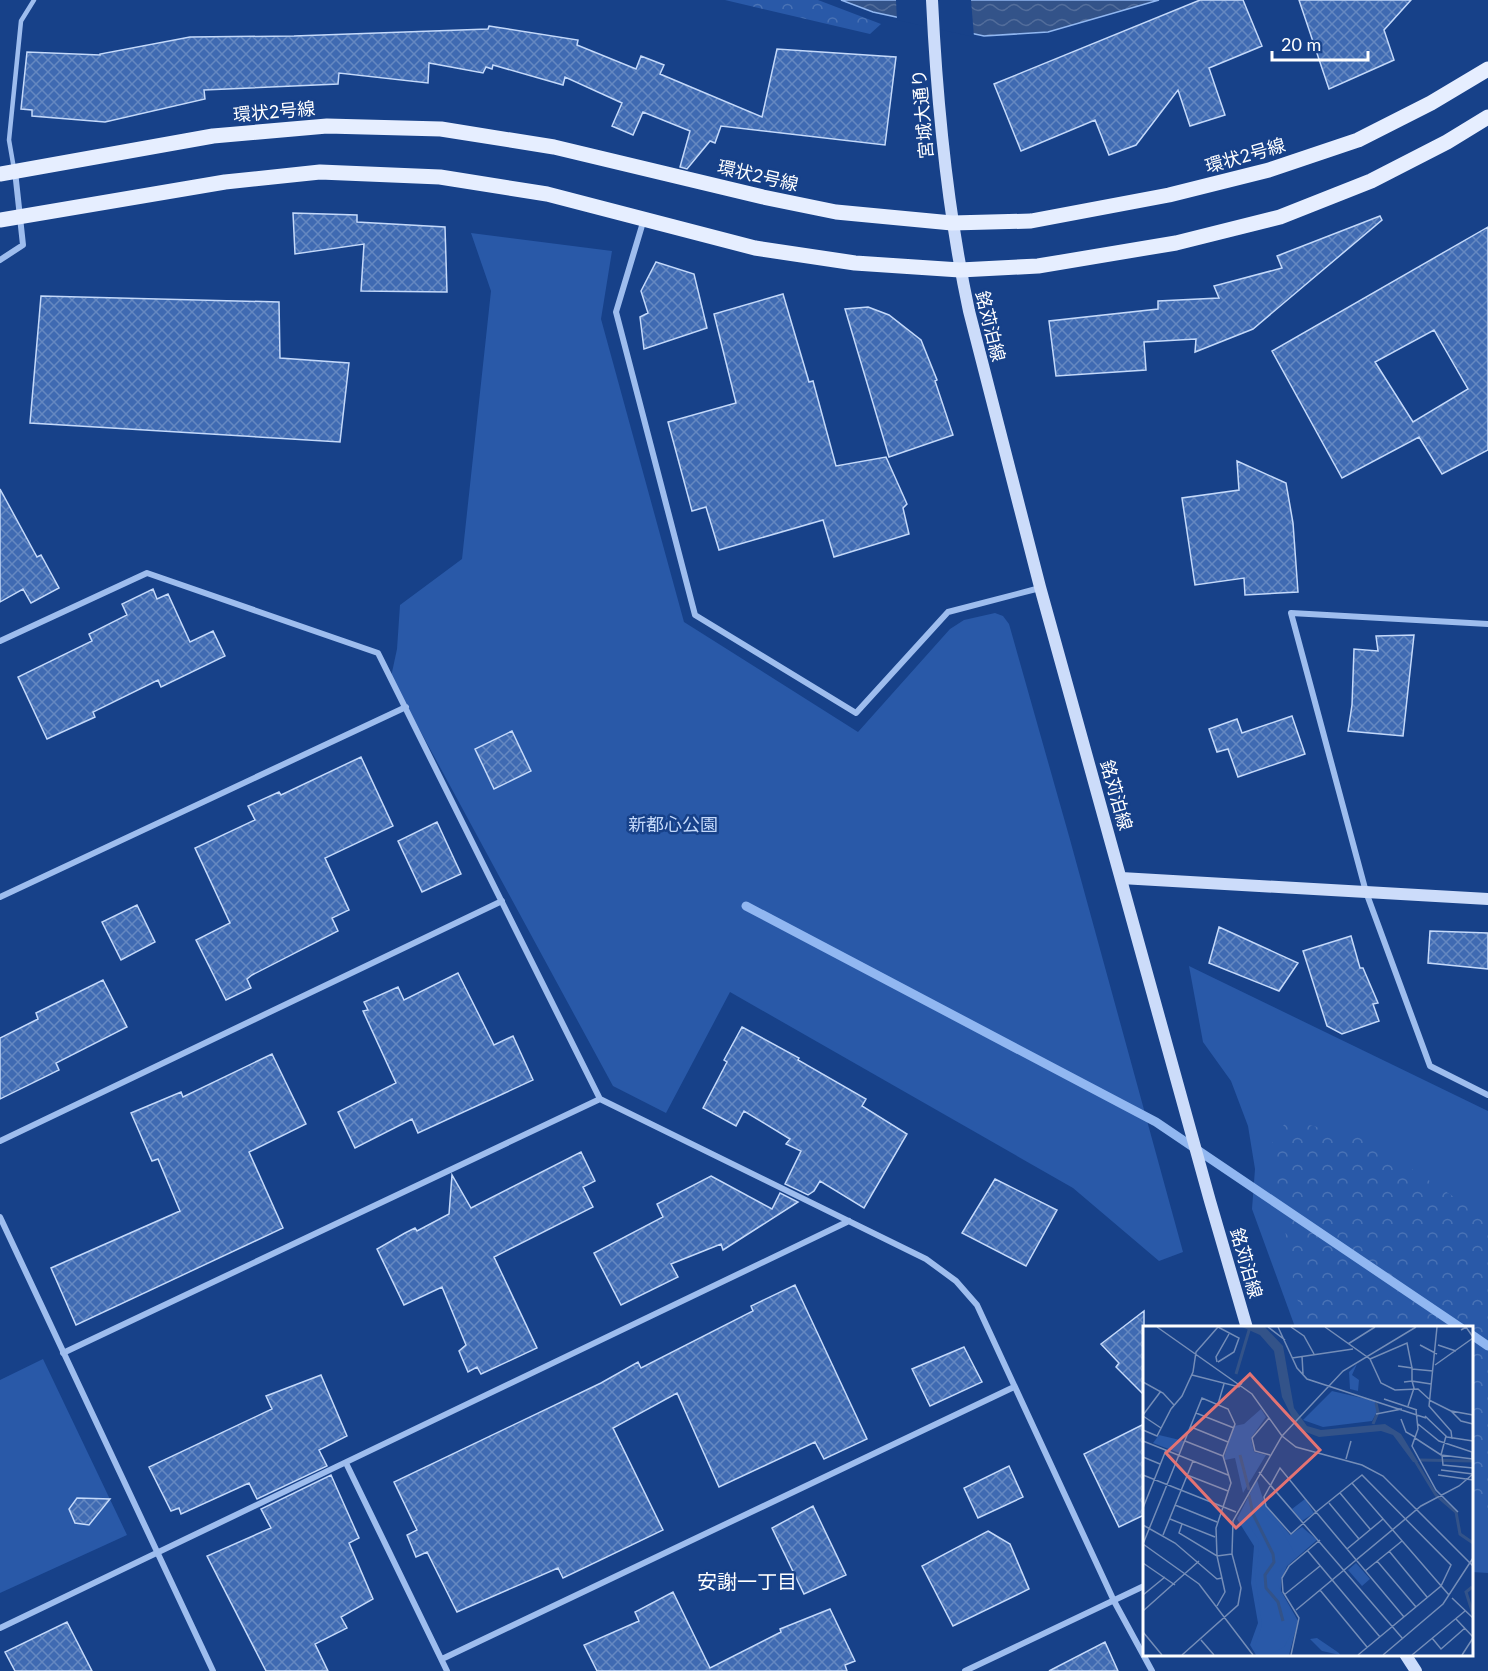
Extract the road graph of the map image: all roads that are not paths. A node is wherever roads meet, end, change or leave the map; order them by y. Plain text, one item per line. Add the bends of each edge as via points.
1 (34, 0) edge
2 (932, 0) edge
3 (1488, 69) edge
4 (1488, 117) edge
5 (7, 172) edge
6 (20, 216) junction
7 (644, 219) junction
8 (0, 220) edge
9 (952, 223) junction
10 (0, 260) edge
11 (960, 270) junction
12 (1040, 587) junction
13 (1488, 624) edge
14 (0, 641) edge
15 (406, 706) junction
16 (1121, 878) junction
17 (1366, 892) junction
18 (0, 897) edge
19 (1488, 899) edge
20 (502, 901) junction
21 (1488, 1095) edge
22 (600, 1099) junction
23 (0, 1140) edge
24 (0, 1217) edge
25 (849, 1221) junction
26 (1246, 1326) edge
27 (63, 1353) junction
28 (1014, 1387) junction
29 (346, 1463) junction
30 (158, 1554) junction
31 (1143, 1586) edge
32 (1114, 1601) junction
33 (0, 1628) edge
34 (1143, 1654) edge
35 (1144, 1656) edge
36 (1406, 1656) edge
37 (442, 1659) junction
38 (213, 1671) edge
39 (447, 1671) edge
40 (965, 1671) edge
41 (1152, 1671) edge
42 (1416, 1671) edge

1 - 5 lane via 21,21
2 - 9 street, 宮城大通り
3 - 9 main road, 環状2号線 via 1358,140 1269,170 1169,195 1031,221
4 - 11 main road via 1371,181 1280,217 1186,241 1046,264
5 - 6 street
5 - 9 main road, 環状2号線 via 213,136 327,126 441,129 554,147 836,213
6 - 7 main road via 225,182 320,172 440,177 547,194
6 - 8 main road
6 - 10 street via 22,245
7 - 11 main road via 755,248 855,263
7 - 12 street via 616,312 695,615 855,713 948,612
9 - 11 street, 宮城大通り
11 - 12 street, 銘苅泊線
12 - 16 street, 銘苅泊線
13 - 17 street via 1291,613
14 - 15 street via 147,573 378,653
15 - 18 street
15 - 20 street
16 - 17 street
16 - 26 street, 銘苅泊線
17 - 19 street
17 - 21 street via 1430,1066
20 - 22 street
20 - 23 street
22 - 25 street
22 - 27 street
24 - 27 street
25 - 28 street via 926,1258 956,1281 977,1305
25 - 29 street
27 - 30 street
28 - 32 street
28 - 37 street
29 - 30 street
29 - 37 street
30 - 33 street
30 - 38 street
31 - 32 street
32 - 34 street
32 - 40 street
35 - 41 street
36 - 42 street
37 - 39 street

